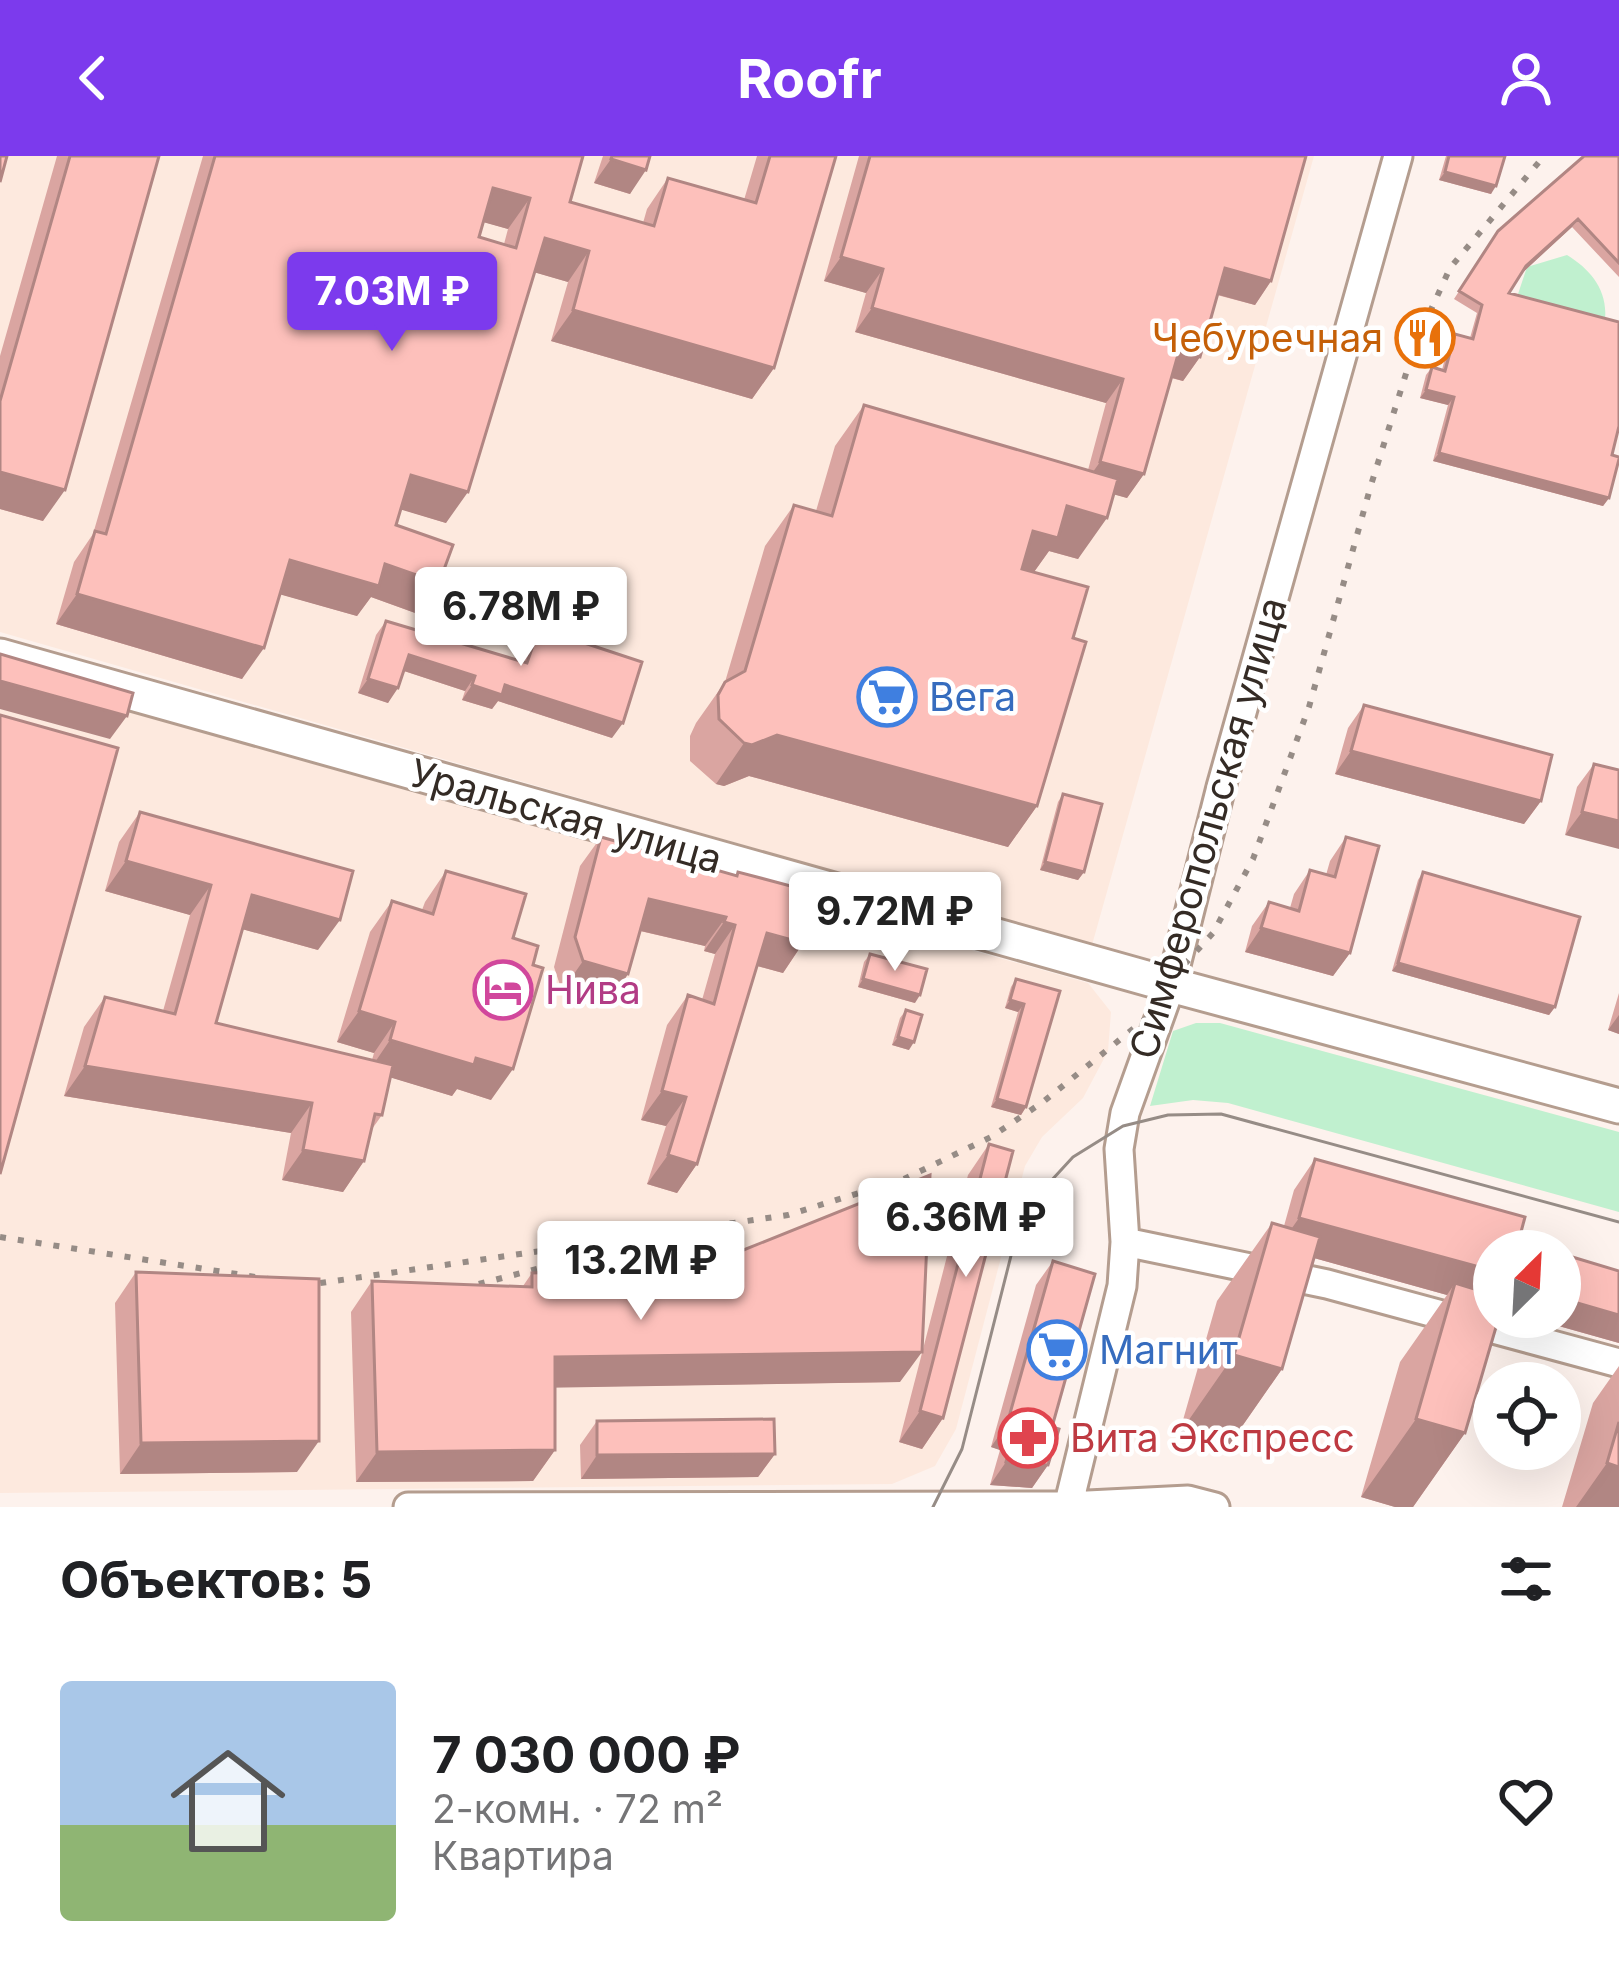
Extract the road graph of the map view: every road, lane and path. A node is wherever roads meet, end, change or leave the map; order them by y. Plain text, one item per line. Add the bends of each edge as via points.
1 (1398, 156) edge
2 (0, 652) edge
3 (1172, 981) junction
4 (1619, 1095) edge
5 (1619, 1106) edge
6 (1125, 1242) junction
7 (1619, 1363) edge
8 (1068, 1506) edge
9 (408, 1507) edge
10 (1215, 1507) edge

1 - 3 street, Симферопольская улица
2 - 3 main road, Уральская улица
3 - 4 main road, Уральская улица
3 - 5 main road, Уральская улица
3 - 6 street, Симферопольская улица via 1125,1113
6 - 7 street via 1328,1284
6 - 8 street, Симферопольская улица via 1122,1286
8 - 9 street
8 - 10 street via 1188,1500

